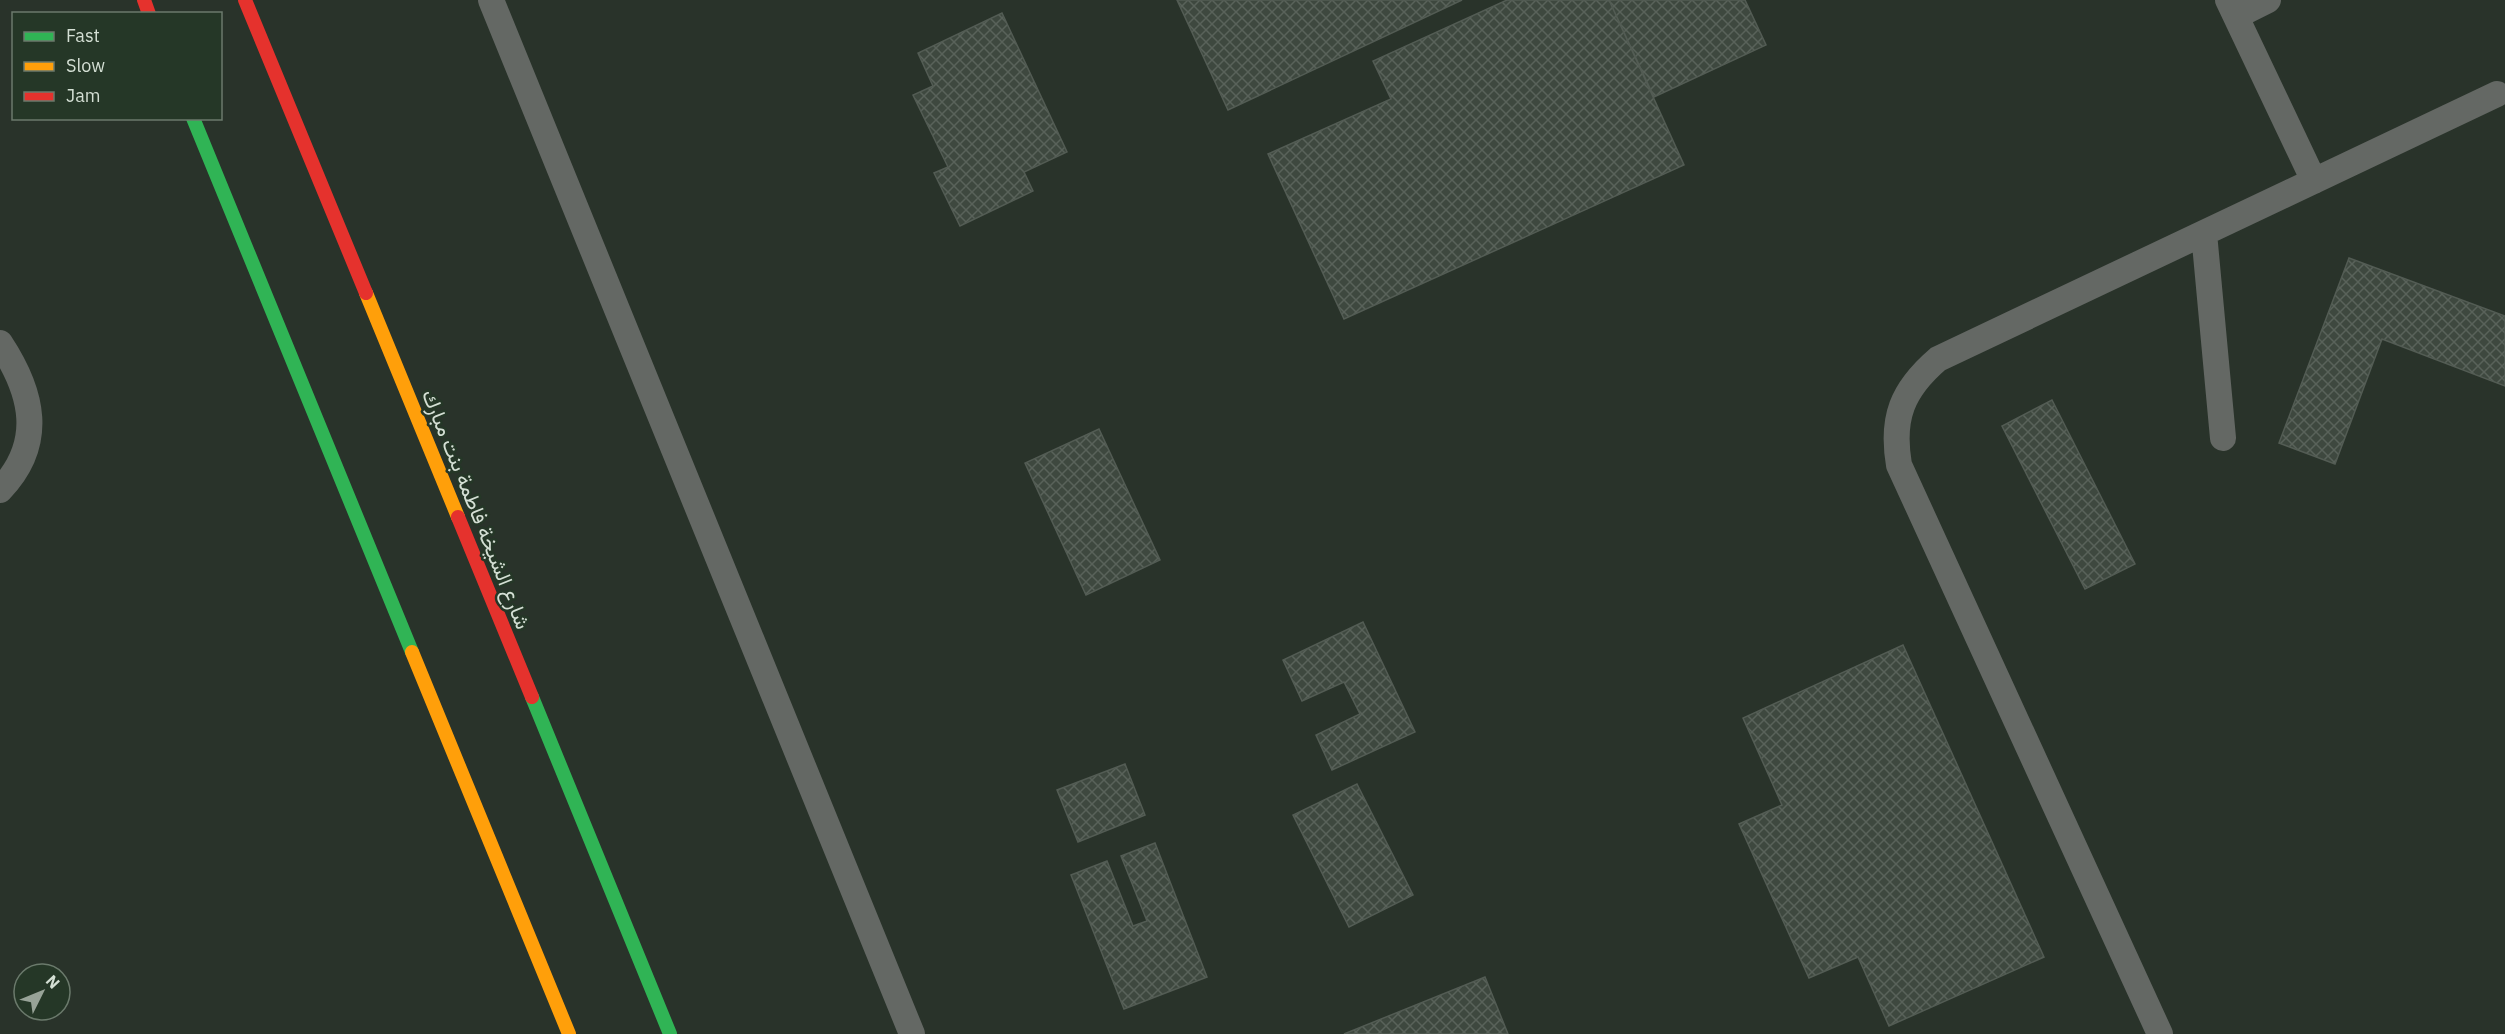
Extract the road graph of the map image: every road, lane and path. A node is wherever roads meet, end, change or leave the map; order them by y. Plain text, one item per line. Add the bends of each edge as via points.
1 (244, 0) edge
2 (491, 0) edge
3 (2268, 0) edge
4 (2232, 8) edge
5 (2497, 94) dead end
6 (194, 120) edge
7 (2314, 181) junction
8 (2204, 233) junction
9 (0, 343) edge
10 (2223, 438) dead end
11 (0, 490) edge
12 (569, 1034) edge
13 (670, 1034) edge
14 (912, 1034) edge
15 (2160, 1034) edge

1 - 13 street, شارع الشيخة فاطمة بنت مبارك
2 - 14 lane
3 - 4 lane
4 - 7 lane
5 - 7 lane
6 - 12 street
7 - 8 lane
8 - 10 lane
8 - 15 lane via 1938,359 1918,376 1904,398 1895,442 1899,465
9 - 11 lane via 26,390 30,413 29,436 21,459

